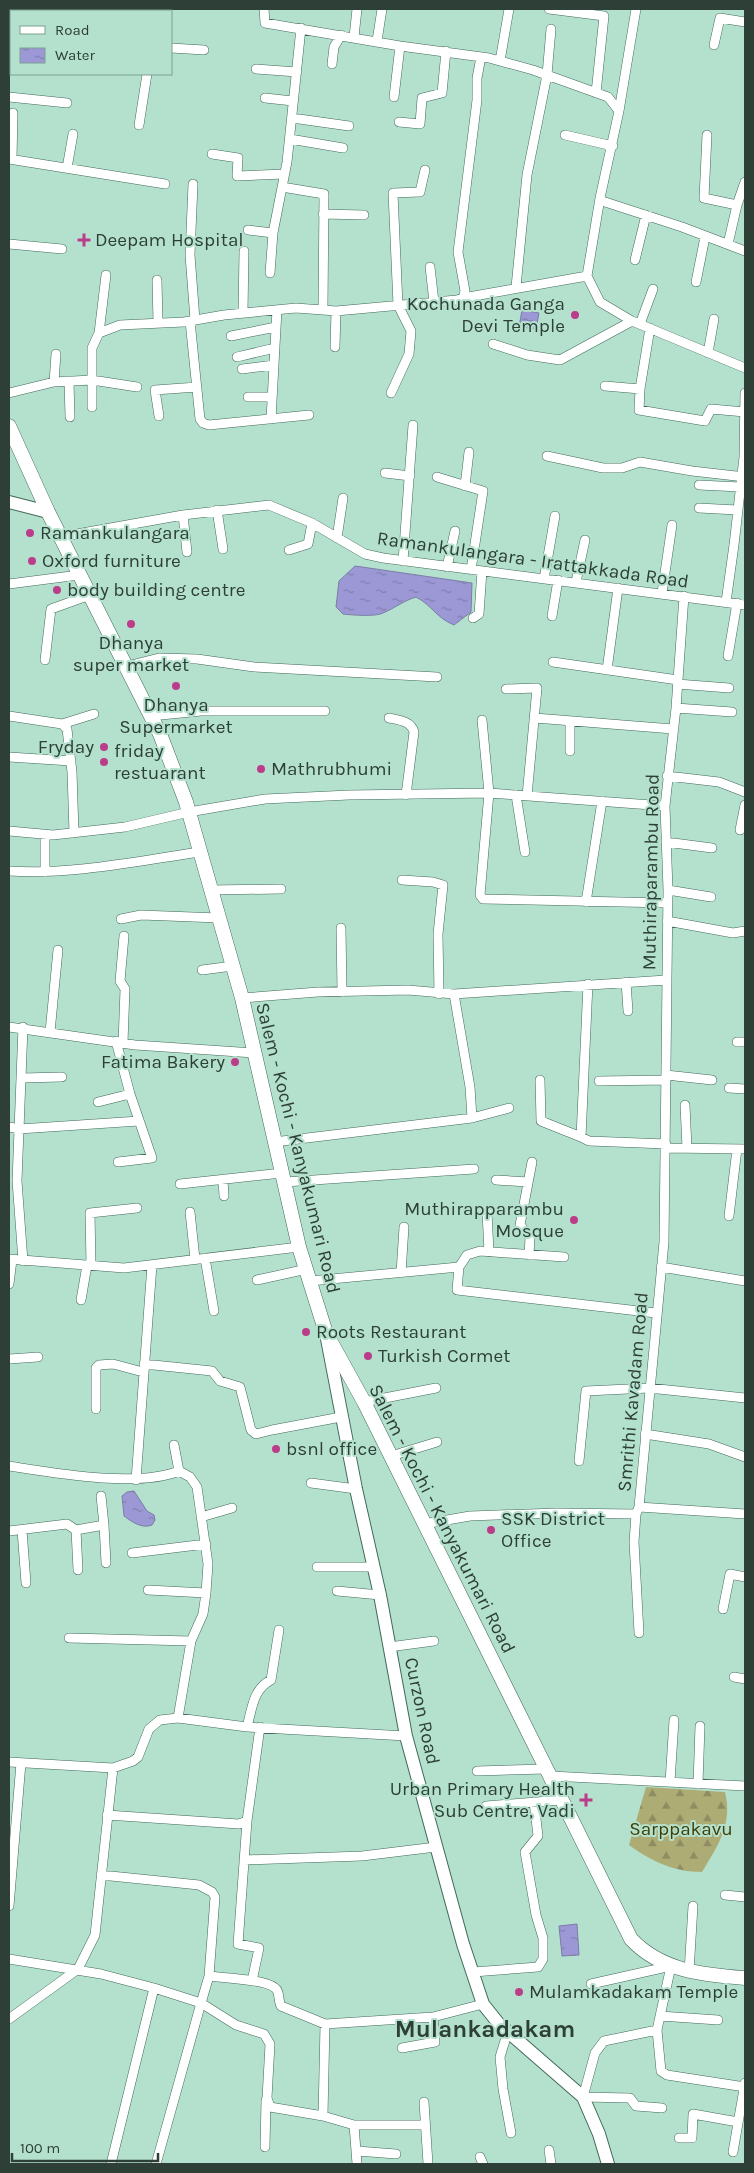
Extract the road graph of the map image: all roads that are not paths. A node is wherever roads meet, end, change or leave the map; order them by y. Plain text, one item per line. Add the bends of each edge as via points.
1 (264, 9) edge
2 (357, 9) edge
3 (382, 9) edge
4 (508, 9) edge
5 (549, 9) edge
6 (636, 9) edge
7 (745, 22) edge
8 (301, 28) junction
9 (551, 29) dead end
10 (340, 34) junction
11 (354, 37) junction
12 (377, 41) junction
13 (714, 45) dead end
14 (400, 46) junction
15 (172, 48) edge
16 (204, 50) dead end
17 (446, 51) junction
18 (481, 57) junction
19 (500, 61) junction
20 (332, 64) dead end
21 (256, 69) dead end
22 (297, 72) junction
23 (147, 75) edge
24 (546, 75) junction
25 (596, 93) junction
26 (9, 97) edge
27 (394, 97) dead end
28 (264, 98) dead end
29 (293, 101) junction
30 (67, 103) dead end
31 (619, 112) junction
32 (13, 113) dead end
33 (292, 118) junction
34 (399, 122) dead end
35 (139, 125) dead end
36 (349, 126) dead end
37 (72, 134) dead end
38 (565, 135) dead end
39 (707, 135) dead end
40 (290, 139) junction
41 (612, 146) junction
42 (344, 148) dead end
43 (212, 154) dead end
44 (10, 159) edge
45 (67, 168) junction
46 (425, 170) dead end
47 (284, 174) junction
48 (745, 182) edge
49 (165, 184) dead end
50 (192, 184) dead end
51 (282, 187) junction
52 (600, 198) junction
53 (737, 204) junction
54 (323, 214) junction
55 (364, 215) dead end
56 (646, 215) junction
57 (248, 230) dead end
58 (273, 233) junction
59 (705, 237) junction
60 (9, 244) edge
61 (728, 244) junction
62 (62, 249) dead end
63 (244, 251) dead end
64 (745, 251) edge
65 (636, 260) dead end
66 (430, 267) dead end
67 (270, 274) dead end
68 (106, 275) dead end
69 (587, 276) junction
70 (156, 280) dead end
71 (696, 282) dead end
72 (516, 287) junction
73 (653, 289) dead end
74 (463, 298) junction
75 (434, 302) junction
76 (398, 305) junction
77 (277, 310) junction
78 (323, 310) junction
79 (336, 311) junction
80 (243, 314) junction
81 (714, 319) dead end
82 (193, 321) junction
83 (158, 323) junction
84 (636, 323) junction
85 (276, 327) junction
86 (650, 328) junction
87 (99, 333) junction
88 (231, 336) dead end
89 (493, 344) dead end
90 (334, 347) dead end
91 (275, 348) junction
92 (708, 353) junction
93 (56, 354) dead end
94 (237, 357) dead end
95 (274, 365) junction
96 (745, 368) edge
97 (242, 369) dead end
98 (92, 380) junction
99 (69, 381) junction
100 (54, 382) junction
101 (605, 386) dead end
102 (137, 387) dead end
103 (197, 387) junction
104 (640, 389) junction
105 (391, 393) dead end
106 (745, 393) edge
107 (9, 394) edge
108 (248, 397) dead end
109 (272, 397) junction
110 (92, 407) dead end
111 (745, 412) edge
112 (309, 415) dead end
113 (159, 416) dead end
114 (70, 417) dead end
115 (271, 419) junction
116 (413, 425) dead end
117 (9, 426) edge
118 (745, 439) edge
119 (470, 452) dead end
120 (547, 456) dead end
121 (385, 473) dead end
122 (410, 476) junction
123 (436, 477) dead end
124 (743, 477) edge
125 (699, 485) dead end
126 (465, 486) junction
127 (740, 488) junction
128 (343, 498) dead end
129 (9, 502) edge
130 (699, 508) dead end
131 (217, 510) junction
132 (737, 510) junction
133 (48, 512) junction
134 (183, 515) junction
135 (555, 516) dead end
136 (741, 523) edge
137 (312, 524) junction
138 (672, 525) dead end
139 (455, 531) dead end
140 (60, 537) junction
141 (337, 538) junction
142 (585, 540) dead end
143 (223, 549) dead end
144 (288, 550) dead end
145 (187, 552) dead end
146 (403, 561) junction
147 (447, 566) junction
148 (471, 570) junction
149 (482, 571) junction
150 (79, 575) junction
151 (544, 579) junction
152 (558, 580) junction
153 (576, 582) junction
154 (9, 584) edge
155 (618, 588) junction
156 (662, 594) junction
157 (90, 595) junction
158 (684, 596) junction
159 (726, 602) junction
160 (741, 604) edge
161 (552, 616) dead end
162 (474, 618) dead end
163 (728, 656) dead end
164 (45, 660) dead end
165 (553, 662) dead end
166 (127, 666) junction
167 (607, 670) junction
168 (437, 676) dead end
169 (677, 682) junction
170 (729, 688) dead end
171 (506, 689) dead end
172 (676, 708) junction
173 (325, 711) dead end
174 (732, 712) dead end
175 (94, 714) dead end
176 (9, 716) edge
177 (151, 716) junction
178 (389, 718) dead end
179 (535, 718) junction
180 (482, 720) dead end
181 (570, 721) junction
182 (62, 724) junction
183 (673, 729) junction
184 (570, 751) dead end
185 (9, 757) edge
186 (71, 761) junction
187 (667, 776) junction
188 (745, 792) edge
189 (489, 793) junction
190 (406, 795) junction
191 (516, 795) junction
192 (527, 796) junction
193 (602, 801) junction
194 (745, 805) edge
195 (665, 806) junction
196 (189, 812) junction
197 (740, 830) dead end
198 (9, 831) edge
199 (74, 833) junction
200 (45, 834) junction
201 (666, 842) junction
202 (712, 848) dead end
203 (200, 852) junction
204 (524, 852) dead end
205 (9, 871) edge
206 (45, 872) junction
207 (402, 880) dead end
208 (282, 889) dead end
209 (211, 890) junction
210 (668, 890) junction
211 (711, 898) dead end
212 (586, 902) junction
213 (667, 903) junction
214 (219, 918) junction
215 (121, 919) dead end
216 (667, 921) junction
217 (341, 928) dead end
218 (745, 931) edge
219 (124, 936) dead end
220 (58, 950) dead end
221 (233, 966) junction
222 (202, 970) dead end
223 (666, 980) junction
224 (626, 982) junction
225 (588, 984) junction
226 (342, 992) junction
227 (439, 994) junction
228 (454, 994) junction
229 (242, 998) junction
230 (628, 1011) dead end
231 (9, 1026) edge
232 (23, 1028) junction
233 (50, 1032) junction
234 (119, 1042) junction
235 (254, 1053) junction
236 (22, 1078) junction
237 (62, 1078) dead end
238 (666, 1078) junction
239 (540, 1080) dead end
240 (712, 1080) dead end
241 (599, 1081) dead end
242 (729, 1088) dead end
243 (745, 1089) edge
244 (130, 1094) junction
245 (98, 1102) dead end
246 (685, 1105) dead end
247 (509, 1108) dead end
248 (472, 1118) junction
249 (139, 1121) junction
250 (9, 1127) edge
251 (19, 1129) junction
252 (581, 1137) junction
253 (274, 1142) junction
254 (666, 1146) junction
255 (687, 1148) junction
256 (741, 1149) edge
257 (14, 1158) edge
258 (118, 1162) dead end
259 (532, 1162) dead end
260 (474, 1169) dead end
261 (283, 1178) junction
262 (223, 1180) junction
263 (496, 1180) dead end
264 (13, 1182) edge
265 (528, 1182) junction
266 (180, 1184) dead end
267 (224, 1196) dead end
268 (137, 1208) dead end
269 (190, 1212) dead end
270 (487, 1212) dead end
271 (729, 1216) dead end
272 (404, 1226) dead end
273 (299, 1247) junction
274 (489, 1252) junction
275 (529, 1255) junction
276 (205, 1258) junction
277 (564, 1258) dead end
278 (195, 1259) junction
279 (10, 1260) edge
280 (23, 1261) junction
281 (152, 1264) junction
282 (89, 1265) junction
283 (459, 1267) junction
284 (661, 1267) junction
285 (401, 1273) junction
286 (308, 1275) junction
287 (257, 1280) dead end
288 (745, 1281) edge
289 (9, 1284) edge
290 (81, 1300) dead end
291 (214, 1310) dead end
292 (656, 1313) junction
293 (326, 1333) junction
294 (38, 1357) dead end
295 (9, 1359) edge
296 (143, 1368) junction
297 (436, 1388) dead end
298 (649, 1388) junction
299 (745, 1398) edge
300 (364, 1402) junction
301 (96, 1409) dead end
302 (341, 1417) junction
303 (645, 1434) junction
304 (437, 1442) dead end
305 (174, 1445) dead end
306 (391, 1456) junction
307 (745, 1457) edge
308 (579, 1461) dead end
309 (9, 1466) edge
310 (179, 1471) junction
311 (136, 1480) junction
312 (312, 1483) dead end
313 (356, 1489) junction
314 (101, 1496) dead end
315 (232, 1508) dead end
316 (638, 1510) junction
317 (745, 1514) edge
318 (201, 1517) junction
319 (424, 1524) junction
320 (104, 1525) junction
321 (22, 1530) junction
322 (76, 1530) junction
323 (9, 1531) edge
324 (206, 1544) junction
325 (132, 1553) dead end
326 (106, 1563) dead end
327 (317, 1567) dead end
328 (373, 1567) junction
329 (78, 1570) dead end
330 (745, 1577) edge
331 (26, 1583) dead end
332 (148, 1590) dead end
333 (336, 1591) dead end
334 (206, 1593) junction
335 (380, 1595) junction
336 (723, 1609) dead end
337 (280, 1630) dead end
338 (639, 1633) dead end
339 (69, 1638) dead end
340 (191, 1641) junction
341 (434, 1641) dead end
342 (389, 1647) junction
343 (734, 1677) dead end
344 (745, 1678) edge
345 (178, 1718) junction
346 (674, 1720) dead end
347 (700, 1726) dead end
348 (247, 1727) junction
349 (260, 1727) junction
350 (406, 1736) junction
351 (9, 1762) edge
352 (22, 1763) junction
353 (113, 1768) junction
354 (478, 1771) dead end
355 (549, 1773) junction
356 (670, 1782) junction
357 (698, 1784) junction
358 (745, 1786) edge
359 (561, 1800) junction
360 (534, 1802) junction
361 (486, 1806) dead end
362 (107, 1815) junction
363 (247, 1821) junction
364 (436, 1847) junction
365 (244, 1860) junction
366 (101, 1875) junction
367 (725, 1895) dead end
368 (745, 1897) edge
369 (9, 1906) edge
370 (693, 1906) dead end
371 (9, 1959) edge
372 (671, 1966) junction
373 (78, 1969) junction
374 (473, 1972) junction
375 (689, 1972) junction
376 (210, 1976) junction
377 (745, 1978) edge
378 (252, 1981) junction
379 (592, 1984) dead end
380 (154, 1988) junction
381 (201, 2004) junction
382 (483, 2004) junction
383 (660, 2016) junction
384 (433, 2017) junction
385 (9, 2020) edge
386 (718, 2020) dead end
387 (325, 2024) junction
388 (657, 2030) junction
389 (508, 2031) junction
390 (402, 2048) dead end
391 (745, 2086) edge
392 (583, 2097) junction
393 (267, 2098) junction
394 (424, 2102) dead end
395 (662, 2108) dead end
396 (323, 2116) junction
397 (738, 2122) junction
398 (354, 2125) junction
399 (425, 2125) junction
400 (510, 2133) dead end
401 (679, 2138) dead end
402 (265, 2147) dead end
403 (549, 2150) dead end
404 (357, 2151) junction
405 (733, 2152) dead end
406 (396, 2154) dead end
407 (111, 2164) edge
408 (156, 2164) edge
409 (357, 2164) edge
410 (428, 2164) edge
411 (551, 2164) edge
412 (608, 2164) edge

1 - 8 street via 265,23
2 - 11 street
3 - 12 street
4 - 19 street
5 - 25 street via 604,16
6 - 31 street
7 - 13 street via 720,18
8 - 10 street
8 - 22 street
9 - 24 street
10 - 11 street
10 - 20 street
11 - 12 street
12 - 14 street
14 - 17 street
14 - 27 street
15 - 16 street
17 - 18 street
17 - 34 street via 442,93 422,98 420,124
18 - 19 street
18 - 74 street via 458,252 465,291
19 - 24 street
21 - 22 street
22 - 29 street
23 - 35 street
24 - 25 street
24 - 72 street via 527,175
25 - 31 street via 608,97
26 - 30 street
28 - 29 street
29 - 33 street
31 - 41 street
32 - 44 street
33 - 36 street
33 - 40 street
37 - 45 street
38 - 41 street
39 - 53 street via 704,198
40 - 42 street
40 - 47 street
41 - 52 street
43 - 47 street via 238,158 237,176
44 - 45 street
45 - 49 street
46 - 76 street via 420,192 394,193
47 - 51 street
48 - 53 street
50 - 82 street via 190,255
51 - 54 street via 324,194
51 - 58 street
52 - 56 street via 604,203
52 - 69 street
53 - 61 street
54 - 55 street
54 - 78 street
56 - 59 street
56 - 65 street
57 - 58 street
58 - 67 street
59 - 61 street
59 - 71 street
60 - 62 street
61 - 64 street
63 - 80 street
66 - 75 street
68 - 87 street
69 - 72 street
69 - 84 street via 600,302
70 - 83 street
72 - 74 street
73 - 84 street
74 - 75 street
75 - 76 street
76 - 79 street
76 - 105 street via 411,331 409,354
77 - 78 street
77 - 80 street
77 - 85 street
78 - 79 street
79 - 90 street
80 - 82 street
81 - 92 street
82 - 83 street
82 - 103 street
83 - 87 street via 120,325
84 - 86 street
84 - 89 street via 560,360 527,355
85 - 88 street
85 - 91 street
86 - 92 street
86 - 104 street
87 - 98 street via 92,348
91 - 94 street
91 - 95 street
92 - 96 street
93 - 100 street
95 - 97 street
95 - 109 street
98 - 99 street
98 - 102 street
98 - 110 street
99 - 100 street
99 - 114 street
100 - 107 street
101 - 104 street
103 - 113 street via 155,390
103 - 115 street via 203,423
104 - 111 street via 639,410 705,421 711,409
106 - 111 street
108 - 109 street
109 - 115 street
111 - 118 street
112 - 115 street
116 - 122 street
117 - 133 main road, Salem - Kochi - Kanyakumari Road
118 - 124 street
119 - 126 street
120 - 124 street via 603,468 622,468 640,462
121 - 122 street
122 - 146 street
123 - 126 street
124 - 127 street
125 - 127 street
126 - 148 street via 483,491
127 - 132 street
128 - 141 street
129 - 133 main road
130 - 132 street
131 - 134 street, Ramankulangara - Irattakkada Road
131 - 137 street, Ramankulangara - Irattakkada Road via 269,505
131 - 143 street
132 - 136 street
133 - 140 main road, Salem - Kochi - Kanyakumari Road
134 - 140 street, Ramankulangara - Irattakkada Road
134 - 145 street
135 - 151 street
136 - 159 street
137 - 141 street, Ramankulangara - Irattakkada Road
137 - 144 street via 308,544
138 - 156 street
139 - 147 street
140 - 150 main road, Salem - Kochi - Kanyakumari Road
141 - 146 street, Ramankulangara - Irattakkada Road via 365,554
142 - 153 street
146 - 147 street, Ramankulangara - Irattakkada Road
147 - 148 street, Ramankulangara - Irattakkada Road
148 - 149 street, Ramankulangara - Irattakkada Road
149 - 151 street, Ramankulangara - Irattakkada Road
149 - 162 street via 479,614
150 - 154 street
150 - 157 main road, Salem - Kochi - Kanyakumari Road
151 - 152 street, Ramankulangara - Irattakkada Road
152 - 153 street, Ramankulangara - Irattakkada Road
152 - 161 street
153 - 155 street, Ramankulangara - Irattakkada Road
155 - 156 street, Ramankulangara - Irattakkada Road
155 - 167 street
156 - 158 street, Ramankulangara - Irattakkada Road
157 - 164 street via 51,609
157 - 166 main road, Salem - Kochi - Kanyakumari Road
158 - 159 street, Ramankulangara - Irattakkada Road
158 - 169 street, Muthiraparambu Road
159 - 160 street, Ramankulangara - Irattakkada Road
160 - 163 street
165 - 167 street
166 - 168 street via 160,658 197,659 254,667
166 - 177 main road, Salem - Kochi - Kanyakumari Road
167 - 169 street
169 - 170 street
169 - 172 street, Muthiraparambu Road
171 - 179 street via 537,688
172 - 174 street
172 - 183 street, Muthiraparambu Road
173 - 177 street via 201,711
175 - 182 street
176 - 182 street
177 - 196 main road, Salem - Kochi - Kanyakumari Road
178 - 190 street via 408,723 414,732
179 - 181 street
179 - 192 street
180 - 189 street
181 - 183 street
181 - 184 street
182 - 186 street via 67,729
183 - 187 street, Muthiraparambu Road
185 - 186 street
186 - 199 street
187 - 188 street via 719,782
187 - 195 street, Muthiraparambu Road
189 - 190 street
189 - 191 street
189 - 212 street via 480,895 483,899
190 - 196 street via 264,799
191 - 192 street
191 - 204 street
192 - 193 street
193 - 195 street
193 - 212 street
194 - 197 street
195 - 201 street, Muthiraparambu Road
196 - 199 street via 125,827
196 - 203 main road, Salem - Kochi - Kanyakumari Road
198 - 200 street
199 - 200 street
200 - 206 street
201 - 202 street
201 - 210 street, Muthiraparambu Road
203 - 206 street via 104,867
203 - 209 main road, Salem - Kochi - Kanyakumari Road
205 - 206 street
207 - 227 street via 442,885 438,934
208 - 209 street
209 - 214 main road, Salem - Kochi - Kanyakumari Road
210 - 211 street
210 - 213 street, Muthiraparambu Road
212 - 213 street
213 - 216 street, Muthiraparambu Road
214 - 215 street via 141,915
214 - 221 main road, Salem - Kochi - Kanyakumari Road
216 - 218 street via 733,933
216 - 223 street, Muthiraparambu Road
217 - 226 street
219 - 234 street via 120,981 125,989
220 - 233 street
221 - 222 street
221 - 229 main road, Salem - Kochi - Kanyakumari Road
223 - 224 street
223 - 238 street, Muthiraparambu Road
224 - 225 street
224 - 230 street
225 - 228 street
225 - 252 street
226 - 227 street via 408,990
226 - 229 street
227 - 228 street
228 - 248 street
229 - 235 main road, Salem - Kochi - Kanyakumari Road
231 - 232 street
232 - 233 street
232 - 236 street
233 - 234 street
234 - 235 street
234 - 244 street
235 - 253 main road, Salem - Kochi - Kanyakumari Road
236 - 237 street
236 - 251 street
238 - 240 street
238 - 241 street
238 - 254 street, Muthiraparambu Road
239 - 252 street via 541,1121
242 - 243 street
244 - 245 street
244 - 249 street
246 - 255 street
247 - 248 street
248 - 253 street
249 - 251 street
249 - 258 street via 152,1158
250 - 251 street
251 - 257 street
252 - 254 street via 589,1141
253 - 261 main road, Salem - Kochi - Kanyakumari Road
254 - 255 street
254 - 284 street, Smrithi Kavadam Road
255 - 256 street
256 - 271 street
257 - 264 street
259 - 265 street
260 - 261 street
261 - 262 street
261 - 273 main road, Salem - Kochi - Kanyakumari Road
262 - 266 street
262 - 267 street
263 - 265 street
264 - 280 street
265 - 275 street via 520,1225 530,1237
268 - 282 street via 90,1213
269 - 278 street
270 - 274 street
272 - 285 street
273 - 276 street
273 - 286 main road, Salem - Kochi - Kanyakumari Road
274 - 275 street
274 - 283 street via 467,1255
275 - 277 street
276 - 278 street
276 - 291 street
278 - 281 street
279 - 280 street
279 - 289 street
280 - 282 street
281 - 282 street via 124,1268
281 - 296 street
282 - 290 street
283 - 285 street
283 - 292 street via 457,1290
284 - 288 street
284 - 292 street, Smrithi Kavadam Road
285 - 286 street
286 - 287 street
286 - 293 main road, Salem - Kochi - Kanyakumari Road
292 - 298 street, Smrithi Kavadam Road
293 - 300 main road, Salem - Kochi - Kanyakumari Road
293 - 302 main road, Curzon Road
294 - 295 street
296 - 301 street via 99,1365 96,1368
296 - 302 street via 212,1371 220,1381 240,1387 251,1430 256,1434
296 - 311 street
297 - 300 street
298 - 299 street
298 - 303 street, Smrithi Kavadam Road
298 - 308 street via 586,1391
300 - 306 main road, Salem - Kochi - Kanyakumari Road
302 - 313 main road, Curzon Road
303 - 307 street via 709,1444
303 - 316 street, Smrithi Kavadam Road
304 - 306 street
305 - 310 street
306 - 319 main road, Salem - Kochi - Kanyakumari Road
309 - 311 street
310 - 311 street via 165,1477
310 - 318 street via 194,1481
312 - 313 street
313 - 328 main road, Curzon Road
314 - 320 street
315 - 318 street
316 - 317 street
316 - 319 street, Smrithi Kavadam Road via 470,1516
316 - 338 street via 634,1542
318 - 324 street
319 - 355 main road, Salem - Kochi - Kanyakumari Road
320 - 322 street
320 - 326 street
321 - 322 street via 67,1524
321 - 323 street
321 - 331 street
322 - 329 street
324 - 325 street
324 - 334 street
327 - 328 street
328 - 335 main road, Curzon Road
330 - 336 street via 730,1574
332 - 334 street
333 - 335 street
334 - 340 street via 203,1614
335 - 342 main road, Curzon Road
337 - 348 street via 271,1680 262,1684 256,1693
339 - 340 street
340 - 345 street
341 - 342 street
342 - 350 main road, Curzon Road
343 - 344 street
345 - 348 street
345 - 353 street via 160,1720 149,1729 138,1756
346 - 356 street
347 - 357 street
348 - 349 street
349 - 350 street
349 - 363 street
350 - 364 main road, Curzon Road
351 - 352 street
352 - 353 street
352 - 369 street
353 - 362 street
354 - 355 street
355 - 356 street
355 - 359 main road, Salem - Kochi - Kanyakumari Road
356 - 357 street
357 - 358 street
359 - 360 street
359 - 372 main road, Salem - Kochi - Kanyakumari Road via 631,1939 642,1951
360 - 361 street
360 - 374 street via 538,1836 525,1852 543,1938 543,1959 538,1967
362 - 363 street via 239,1824
362 - 366 street
363 - 365 street
364 - 365 street via 362,1856
364 - 374 main road, Curzon Road
365 - 378 street via 238,1944 259,1948
366 - 373 street via 95,1935
366 - 376 street via 199,1885 212,1892 215,1897
367 - 368 street
370 - 375 street
371 - 373 street
372 - 375 main road, Salem - Kochi - Kanyakumari Road
372 - 379 street
372 - 383 street
373 - 380 street
373 - 385 street
374 - 382 main road, Curzon Road
375 - 377 main road, Salem - Kochi - Kanyakumari Road
376 - 378 street
376 - 381 street
378 - 387 street via 275,1987 281,2006
380 - 381 street
380 - 407 street
381 - 393 street via 236,2025 264,2034 268,2039
381 - 408 street
382 - 384 street
382 - 389 main road, Curzon Road
383 - 386 street
383 - 388 street
384 - 387 street
384 - 390 street via 435,2042
387 - 396 street
388 - 391 street via 661,2071 667,2075
388 - 392 street via 604,2041 595,2053
389 - 392 main road, Curzon Road
389 - 400 street via 500,2064
391 - 397 street
392 - 395 street via 630,2098 636,2106
392 - 412 main road, Curzon Road
393 - 396 street via 274,2109
393 - 402 street
394 - 399 street
396 - 398 street
397 - 401 street via 693,2114 692,2138
397 - 405 street
398 - 399 street
398 - 404 street
399 - 410 street
403 - 411 street
404 - 406 street
404 - 409 street

